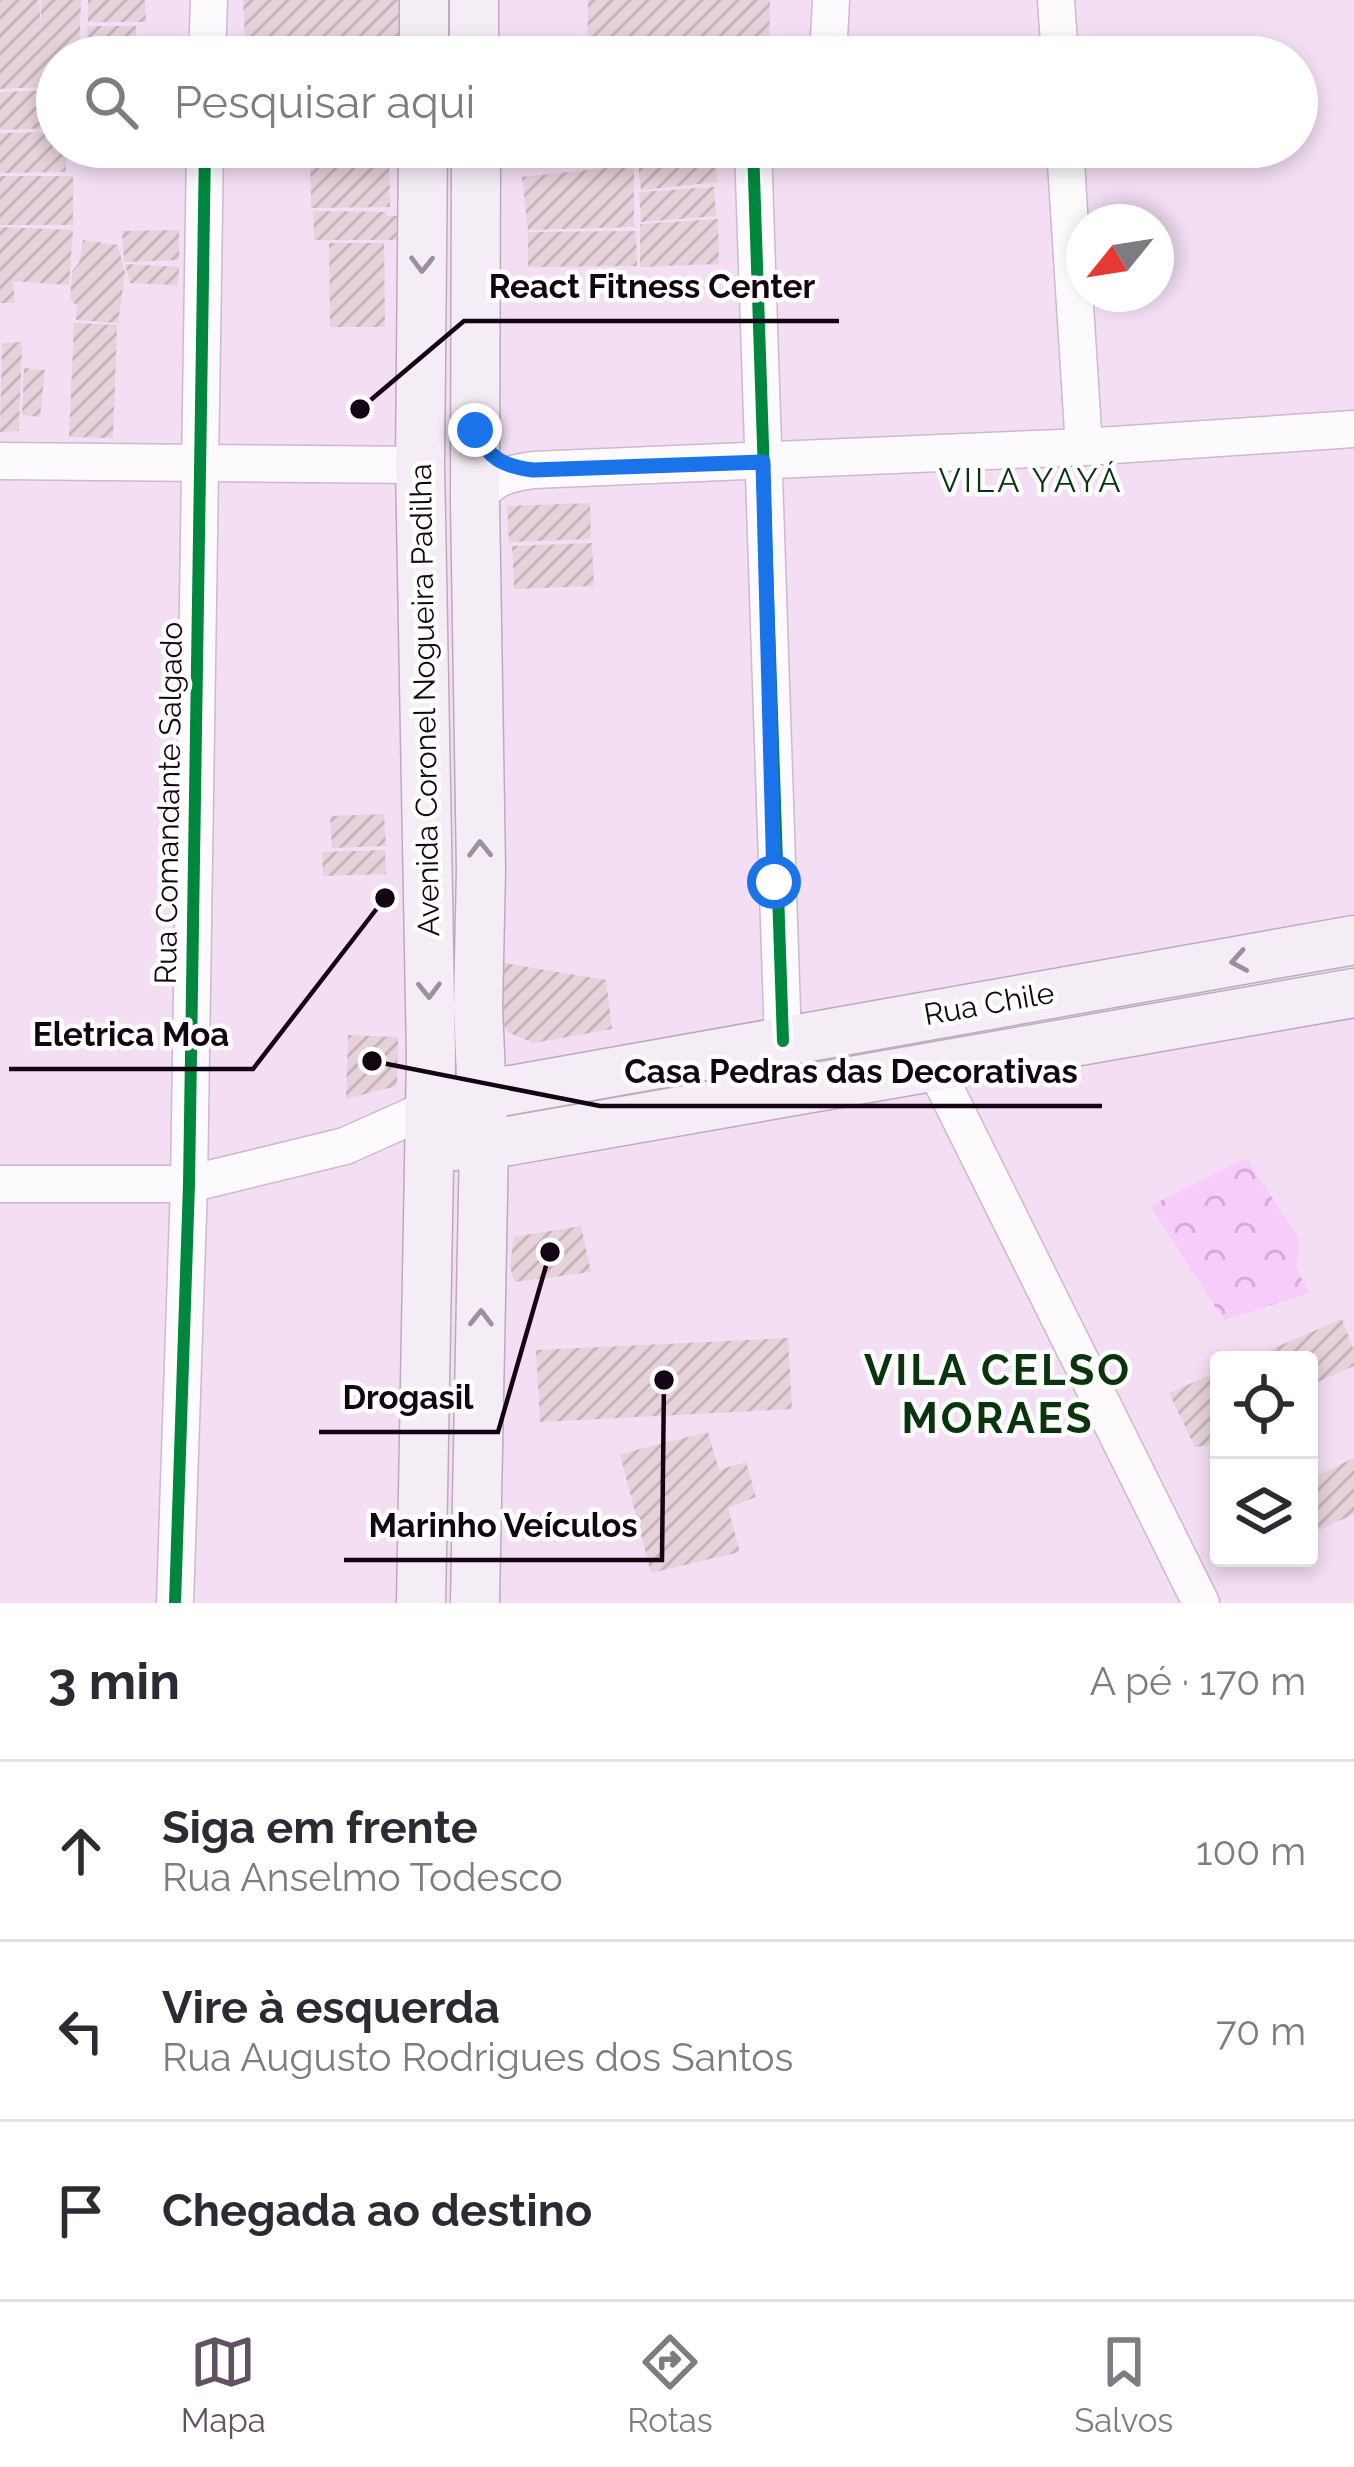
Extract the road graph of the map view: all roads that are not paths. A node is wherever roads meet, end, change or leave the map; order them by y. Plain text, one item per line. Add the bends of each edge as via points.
1 (209, 0) edge
2 (424, 0) edge
3 (474, 0) edge
4 (831, 0) edge
5 (1056, 0) edge
6 (208, 36) edge
7 (424, 36) edge
8 (474, 36) edge
9 (829, 36) edge
10 (1059, 36) edge
11 (204, 168) edge
12 (423, 168) edge
13 (476, 168) edge
14 (754, 168) edge
15 (1066, 168) edge
16 (1354, 429) edge
17 (475, 430) junction
18 (1084, 447) junction
19 (0, 461) edge
20 (763, 462) junction
21 (197, 465) junction
22 (420, 465) junction
23 (533, 470) junction
24 (475, 502) junction
25 (1354, 940) edge
26 (1354, 992) edge
27 (478, 1007) junction
28 (783, 1041) junction
29 (934, 1066) junction
30 (598, 1076) junction
31 (482, 1094) junction
32 (430, 1128) junction
33 (484, 1144) junction
34 (0, 1184) edge
35 (189, 1184) junction
36 (175, 1603) edge
37 (421, 1603) edge
38 (475, 1603) edge
39 (1201, 1603) edge

1 - 6 street
2 - 7 main road
3 - 8 main road
4 - 9 street
5 - 10 street
11 - 21 street, Rua Comandante Salgado
12 -> 22 main road, Avenida Coronel Nogueira Padilha
13 - 17 main road, Avenida Coronel Nogueira Padilha
14 - 20 street
15 - 18 street
16 - 18 street
17 - 23 street via 494,460
17 - 24 main road, Avenida Coronel Nogueira Padilha
18 - 20 street
19 - 21 street
20 - 23 street
20 - 28 street
21 - 22 street
21 - 35 street, Rua Comandante Salgado
22 -> 32 main road, Avenida Coronel Nogueira Padilha
23 - 24 street via 497,478
27 -> 24 main road, Avenida Coronel Nogueira Padilha
25 -> 28 main road, Rua Chile
26 - 29 main road, Rua Chile
27 - 30 main road via 504,1050 530,1072
27 - 31 main road, Avenida Coronel Nogueira Padilha
28 - 30 main road, Rua Chile
29 - 33 main road, Rua Chile
29 - 39 street
30 - 31 main road, Rua Chile
31 - 32 main road
31 - 33 main road, Avenida Coronel Nogueira Padilha
32 - 33 main road
32 - 35 street
32 - 37 main road, Avenida Coronel Nogueira Padilha
38 -> 33 main road, Avenida Coronel Nogueira Padilha
34 - 35 street
35 - 36 street, Rua Comandante Salgado

